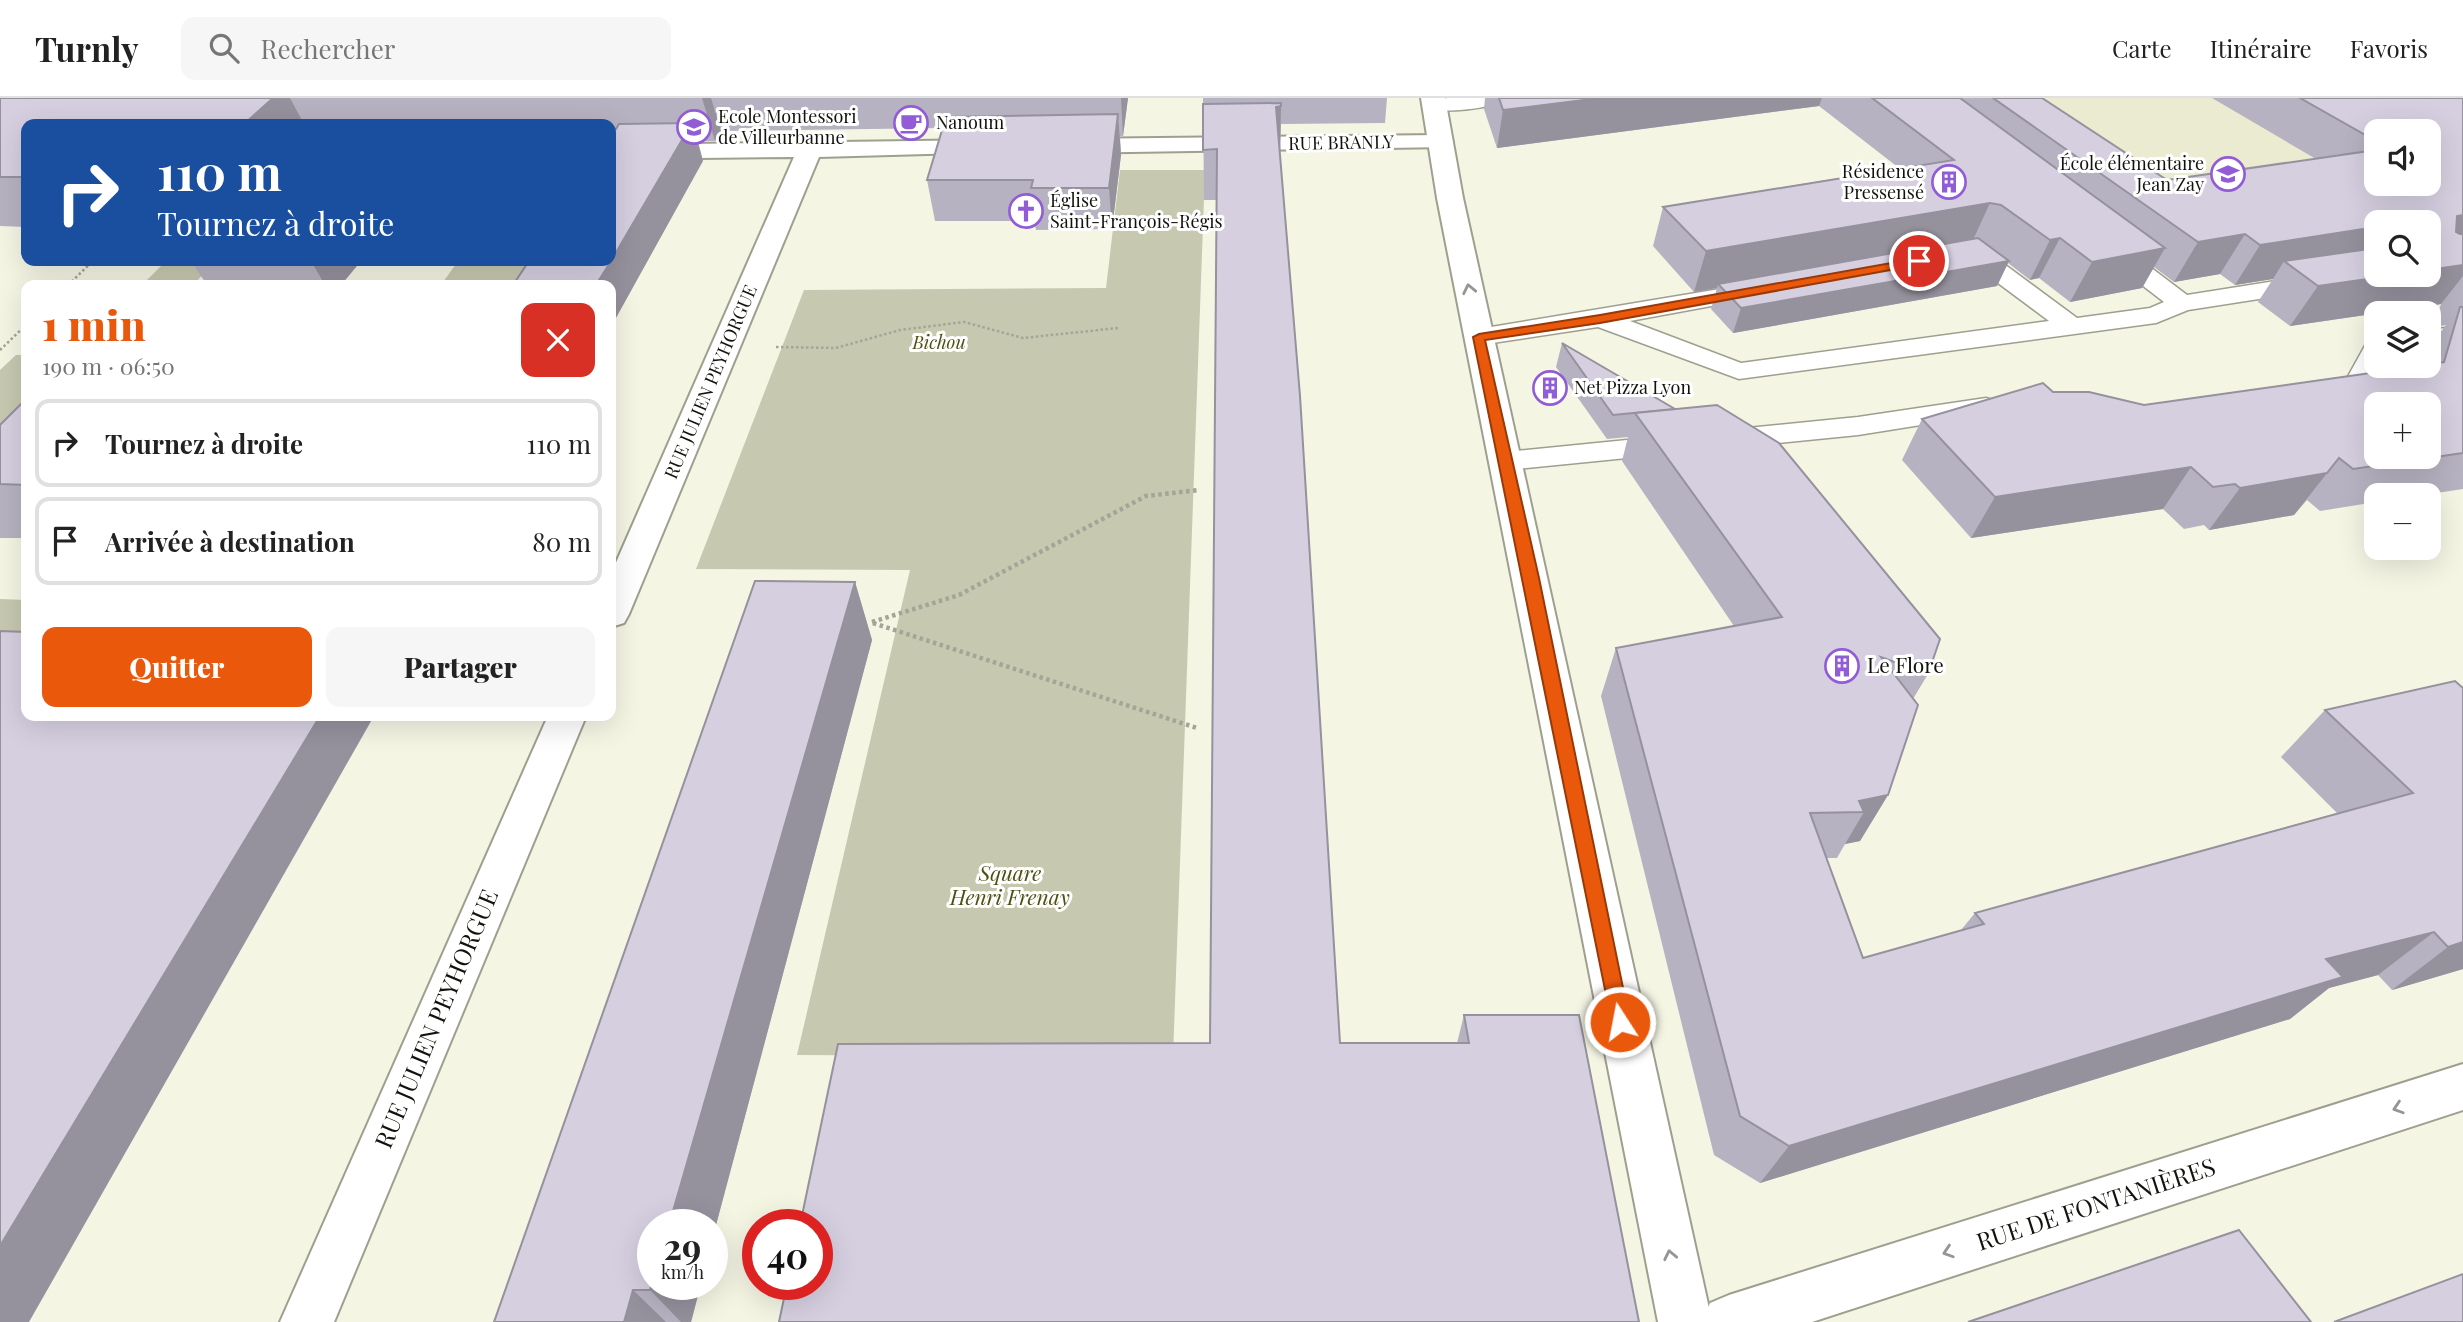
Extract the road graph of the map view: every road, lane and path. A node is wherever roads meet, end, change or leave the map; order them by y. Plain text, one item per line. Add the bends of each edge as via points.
1 (1497, 98) edge
2 (1436, 116) edge
3 (1018, 146) edge
4 (1046, 146) edge
5 (810, 149) junction
6 (616, 152) edge
7 (2095, 237) edge
8 (1944, 257) edge
9 (88, 266) edge
10 (2364, 275) edge
11 (73, 280) edge
12 (1779, 287) edge
13 (2182, 303) junction
14 (1600, 319) junction
15 (2073, 327) junction
16 (1118, 328) dead end
17 (21, 330) edge
18 (2463, 334) edge
19 (1479, 337) junction
20 (2441, 337) edge
21 (726, 347) junction
22 (0, 350) edge
23 (2364, 372) edge
24 (2303, 395) edge
25 (2017, 402) edge
26 (1506, 461) junction
27 (1199, 490) dead end
28 (616, 602) edge
29 (565, 721) edge
30 (1197, 728) dead end
31 (2463, 1087) edge
32 (307, 1322) edge
33 (1685, 1322) edge
34 (1729, 1322) edge

1 - 2 lane
2 - 4 street, RUE BRANLY
19 -> 2 street
3 - 5 street
5 - 6 street
5 - 21 street, RUE JULIEN PEYHORGUE
7 - 13 lane
8 - 15 lane via 1972,252
9 - 11 path
10 - 13 lane
12 - 14 lane
13 - 15 lane via 2156,315
14 - 15 lane via 1739,371
14 - 19 lane
16 - 21 path via 1023,338 964,322 900,330 836,348
17 - 22 path
18 - 20 lane
19 - 26 street
21 - 28 street, RUE JULIEN PEYHORGUE
23 - 24 lane via 2357,386
25 - 26 lane via 1858,426
33 -> 26 street
27 - 30 path via 1146,496 959,596 872,622
29 - 32 street, RUE JULIEN PEYHORGUE
31 -> 34 street, RUE DE FONTANIÈRES

